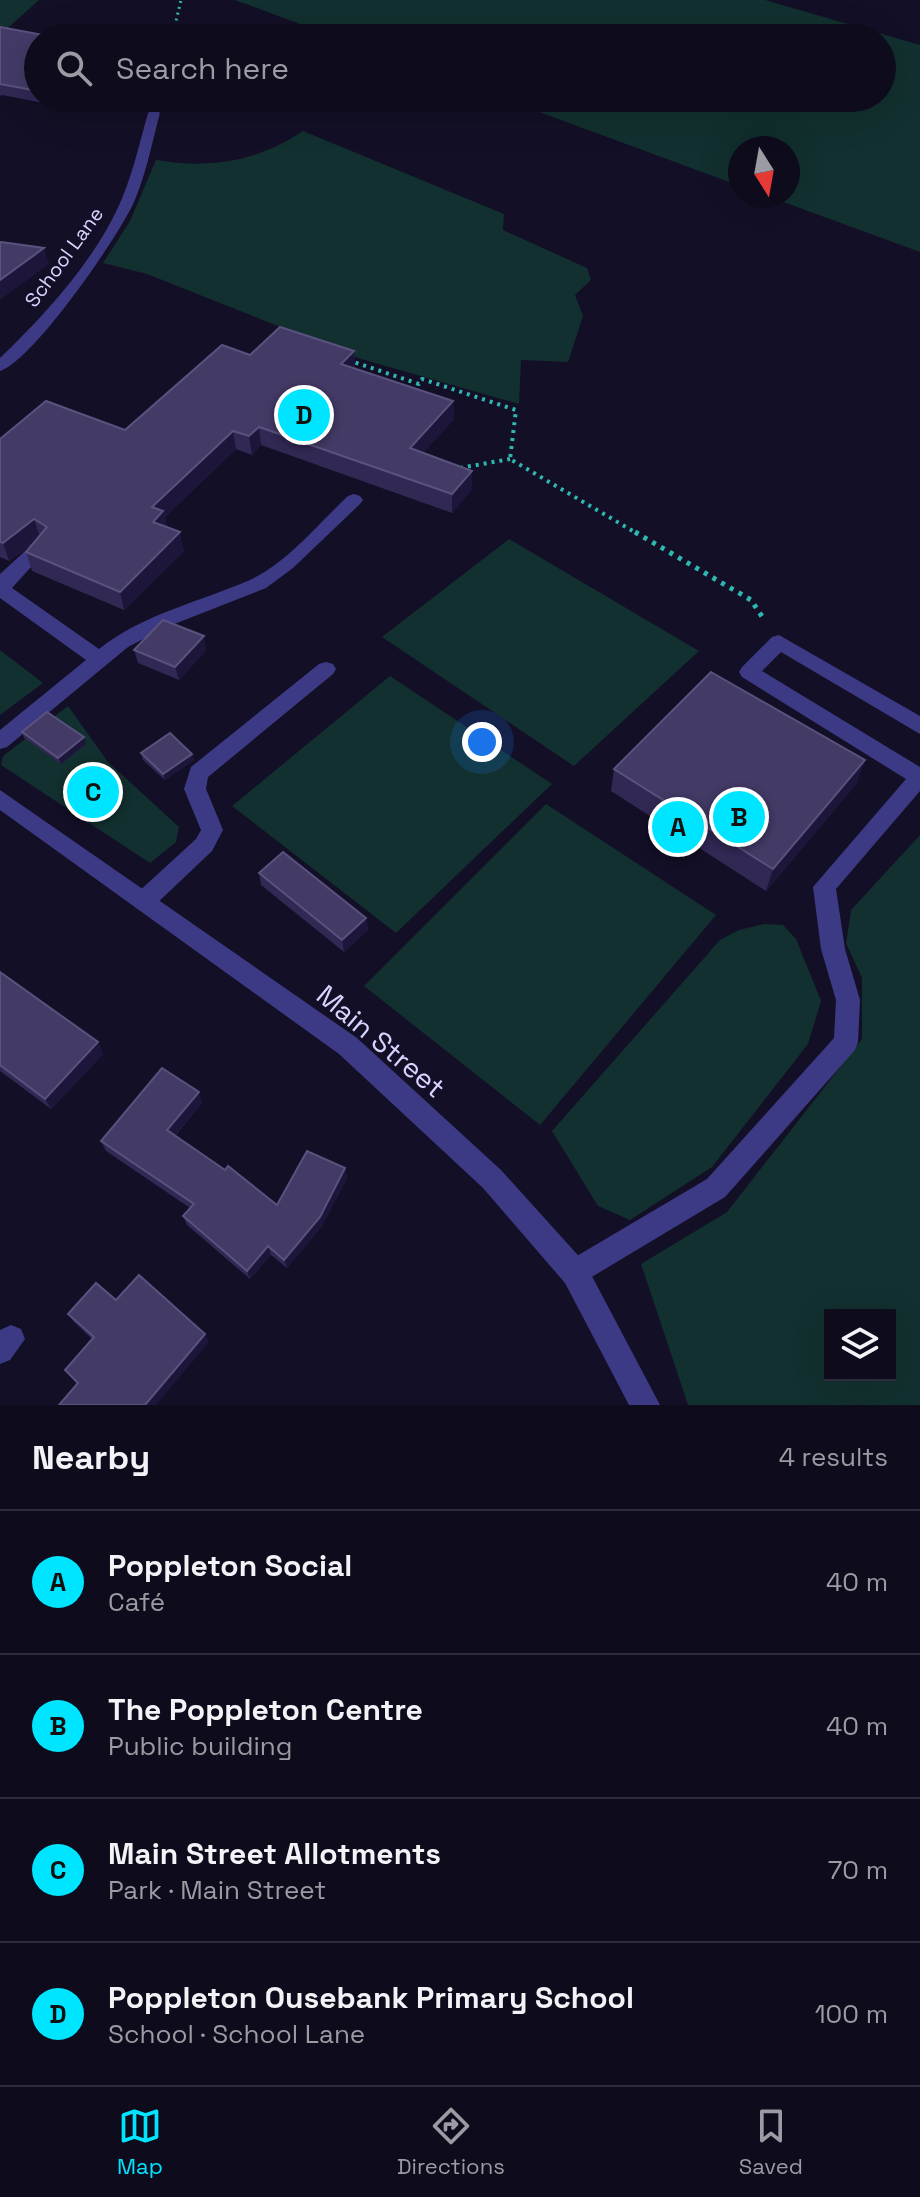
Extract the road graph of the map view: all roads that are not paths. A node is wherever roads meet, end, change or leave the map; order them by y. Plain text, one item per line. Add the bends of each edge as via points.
1 (154, 113) dead end
2 (0, 366) edge
3 (354, 500) dead end
4 (41, 546) edge
5 (98, 658) junction
6 (326, 669) dead end
7 (920, 726) edge
8 (0, 741) edge
9 (920, 777) edge
10 (0, 799) edge
11 (144, 901) junction
12 (575, 1273) junction
13 (645, 1405) edge

1 - 2 street, School Lane via 125,208 82,272
3 - 5 street via 287,564 259,583 157,623
4 - 5 street via 2,590
5 - 8 street
6 - 11 street via 198,773 195,789 212,830 204,845
7 - 9 street via 779,642 749,672
9 - 12 street via 824,887 833,949 848,1000 846,1042 716,1188
10 - 11 street, Main Street
11 - 12 street, Main Street via 348,1046 492,1179
12 - 13 street, Main Street

